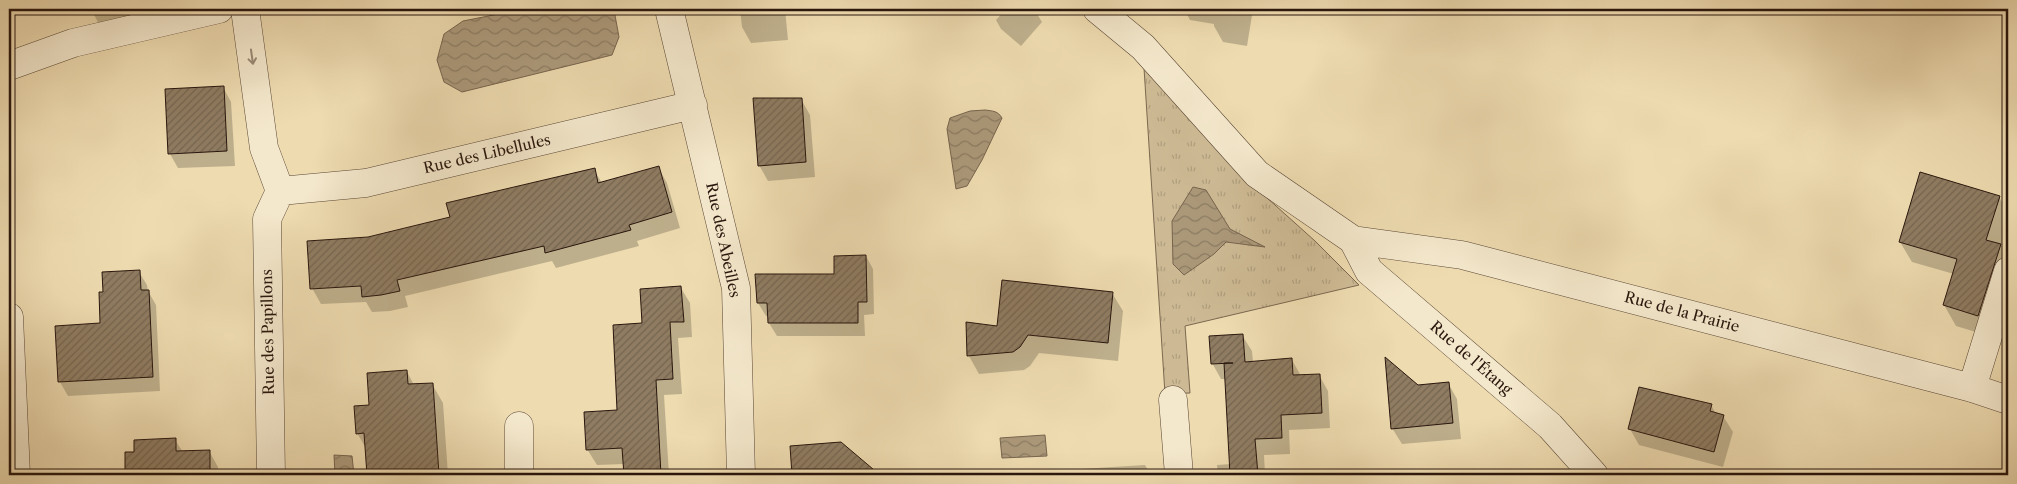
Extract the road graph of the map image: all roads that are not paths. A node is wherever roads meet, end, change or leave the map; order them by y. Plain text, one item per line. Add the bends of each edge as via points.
1 (220, 9) edge
2 (245, 9) edge
3 (670, 9) edge
4 (1097, 9) edge
5 (9, 66) edge
6 (693, 105) junction
7 (280, 191) junction
8 (1353, 240) junction
9 (2008, 271) edge
10 (9, 317) edge
11 (1972, 388) junction
12 (1173, 400) dead end
13 (2008, 400) edge
14 (519, 426) dead end
15 (16, 475) edge
16 (271, 475) edge
17 (519, 475) edge
18 (741, 475) edge
19 (1179, 475) edge
20 (1594, 475) edge

1 - 5 street via 74,43
2 -> 7 street via 264,148
3 - 6 street, Rue des Abeilles
4 - 8 street via 1143,47 1257,174
6 - 7 street, Rue des Libellules via 366,182
6 - 18 street, Rue des Abeilles via 736,288
7 - 16 street, Rue des Papillons via 267,219
8 - 11 street, Rue de la Prairie via 1462,255
8 - 20 street, Rue de l'Étang via 1369,270 1550,426
9 - 11 street
10 - 15 street
11 - 13 street, Rue de la Prairie
12 - 19 street
14 - 17 street

